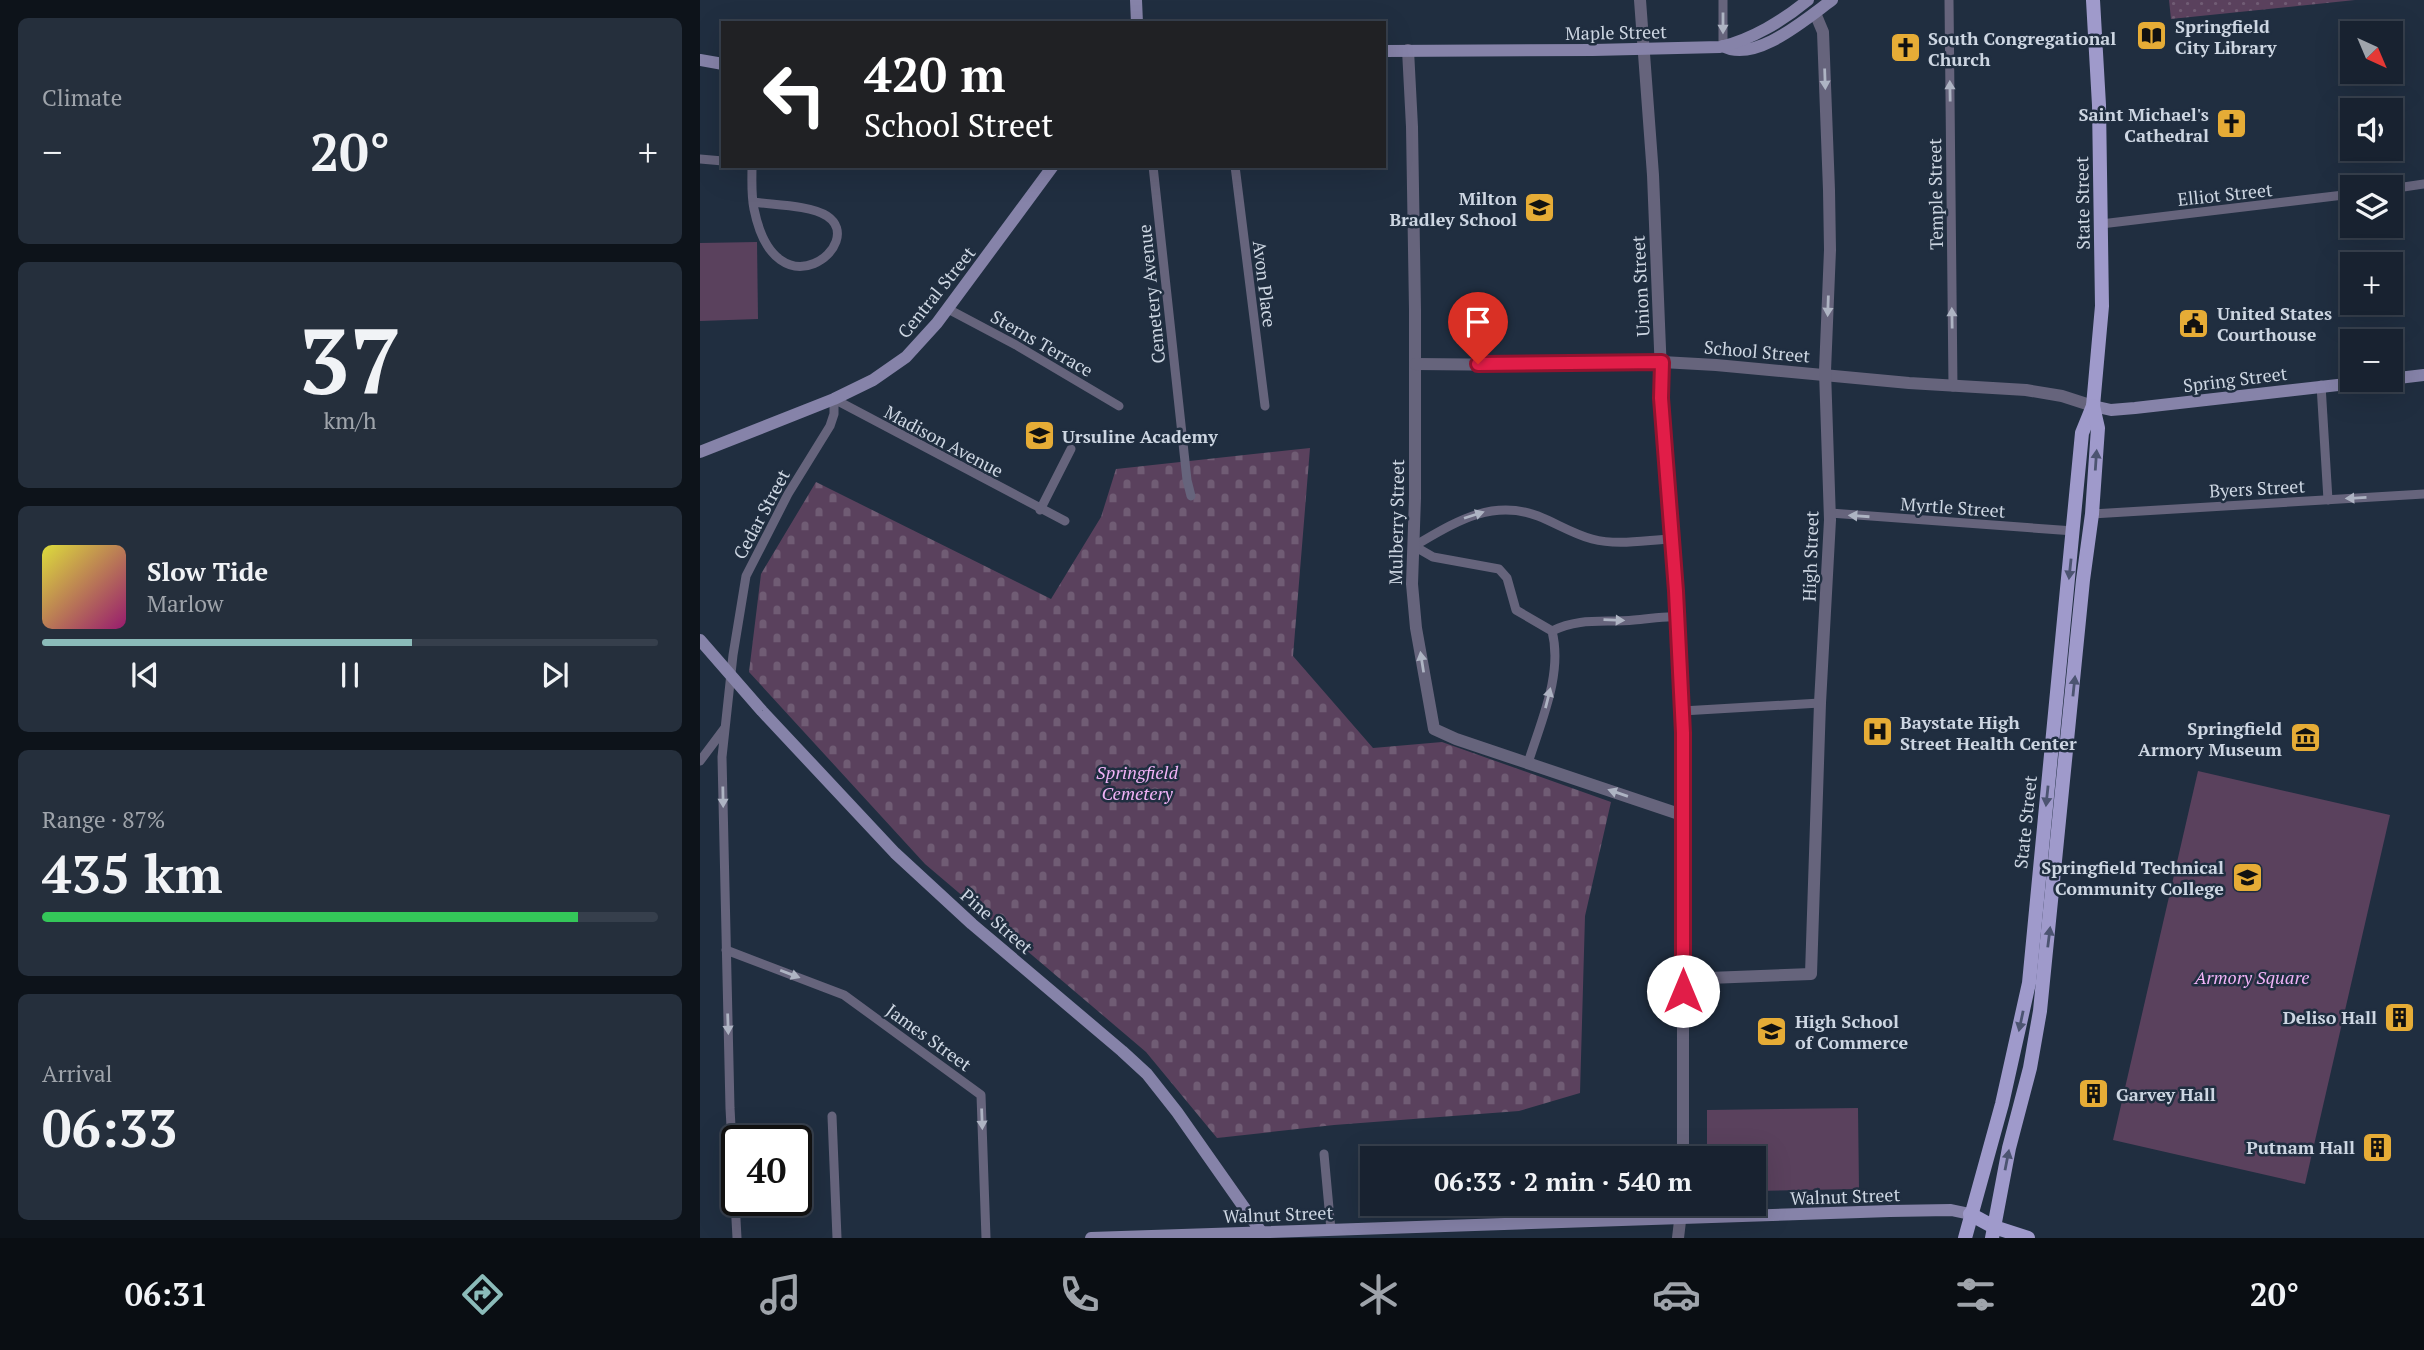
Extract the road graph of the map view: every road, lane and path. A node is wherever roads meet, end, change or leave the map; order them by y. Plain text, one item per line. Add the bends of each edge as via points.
1 (1136, 0) edge
2 (1640, 0) edge
3 (1723, 0) edge
4 (1808, 0) edge
5 (1832, 0) edge
6 (1949, 0) edge
7 (2093, 0) edge
8 (1815, 13) junction
9 (1137, 21) edge
10 (1723, 46) junction
11 (1642, 48) junction
12 (1408, 50) junction
13 (1386, 51) edge
14 (700, 60) edge
15 (721, 64) edge
16 (700, 159) edge
17 (721, 161) edge
18 (752, 168) edge
19 (1051, 168) edge
20 (1153, 168) edge
21 (1235, 168) edge
22 (2424, 184) edge
23 (2403, 187) edge
24 (2340, 195) edge
25 (753, 202) junction
26 (2101, 224) junction
27 (948, 309) junction
28 (1662, 362) junction
29 (1415, 363) junction
30 (1826, 375) junction
31 (2424, 375) edge
32 (2403, 377) edge
33 (2340, 383) edge
34 (2321, 385) junction
35 (1953, 387) junction
36 (834, 399) junction
37 (1119, 406) dead end
38 (1265, 406) dead end
39 (2093, 406) junction
40 (1071, 449) dead end
41 (700, 452) edge
42 (2424, 494) edge
43 (1191, 496) dead end
44 (2328, 500) junction
45 (1040, 510) junction
46 (1829, 513) junction
47 (2092, 514) junction
48 (1065, 521) dead end
49 (2074, 531) junction
50 (1672, 539) junction
51 (1413, 546) junction
52 (1678, 617) junction
53 (1552, 631) junction
54 (700, 640) edge
55 (730, 676) junction
56 (1820, 703) junction
57 (1682, 711) junction
58 (725, 729) junction
59 (700, 761) edge
60 (1528, 763) junction
61 (1682, 815) junction
62 (726, 950) junction
63 (1683, 979) junction
64 (2011, 1063) junction
65 (2030, 1068) junction
66 (832, 1116) dead end
67 (1683, 1146) edge
68 (1324, 1154) dead end
69 (1970, 1214) junction
70 (1682, 1219) junction
71 (1331, 1230) junction
72 (1400, 1233) edge
73 (1993, 1233) edge
74 (1261, 1235) edge
75 (737, 1238) edge
76 (837, 1238) edge
77 (986, 1238) edge
78 (1091, 1238) edge
79 (1365, 1238) edge
80 (1678, 1238) edge
81 (1965, 1238) edge
82 (2028, 1238) edge

1 - 9 main road
2 - 11 street, Union Street
3 -> 10 street
4 - 10 main road via 1770,26
5 - 8 main road, Maple Street
35 -> 6 street, Temple Street
7 - 26 main road, State Street
8 - 10 main road, Maple Street via 1758,46 1739,51
8 -> 30 street, High Street via 1823,32 1829,163
10 - 11 main road, Maple Street
11 - 12 main road, Maple Street
11 - 28 street, Union Street
12 - 13 main road, Maple Street
12 - 29 street, Mulberry Street
14 - 15 main road
16 - 17 street
18 - 25 street
19 - 27 main road, Central Street
20 - 43 street, Cemetery Avenue
21 - 38 street, Avon Place
22 - 23 street
24 - 26 street, Elliot Street
25 - 25 street via 766,244 782,262 810,266 833,247 836,232 827,216
26 - 39 main road, State Street via 2102,306
27 - 36 main road, Central Street via 906,357
27 - 37 street, Sterns Terrace
28 - 29 street, School Street
28 - 30 street, School Street
28 - 50 street, Union Street
29 - 51 street, Mulberry Street
30 - 35 street, School Street
30 - 46 street, High Street
31 - 32 main road
33 - 34 main road, Spring Street
34 - 39 main road, Spring Street via 2147,407 2111,410
34 - 44 street
35 - 39 street, School Street via 2026,390
36 - 41 main road, Central Street
36 - 45 street, Madison Avenue
36 - 55 street, Cedar Street via 830,426 746,576
47 -> 39 main road, State Street via 2098,428
39 - 49 main road, State Street via 2082,433
40 - 45 street
42 -> 44 street, Byers Street
44 - 47 street, Byers Street
45 - 48 street, Madison Avenue
49 -> 46 street, Myrtle Street
46 - 56 street, High Street
65 -> 47 main road, State Street via 2050,923
49 -> 64 main road, State Street via 2029,983
51 -> 50 street via 1468,516 1506,509 1598,540
50 - 52 street, Union Street
51 - 53 street via 1433,557 1499,569 1507,578 1516,610
60 -> 51 street, Mulberry Street via 1434,729 1413,606
53 -> 52 street via 1593,620
52 - 57 street, Union Street
60 -> 53 street via 1556,666
54 - 55 main road, Pine Street
55 - 58 street, Cedar Street
55 - 74 main road, Pine Street via 912,869 1147,1074
56 - 57 street
56 - 63 street, High Street via 1811,974
57 - 61 street, Union Street
58 - 59 street
58 -> 62 street, Cedar Street
61 -> 60 street, Mulberry Street
61 - 63 street, Union Street
62 -> 75 street, Cedar Street
62 -> 77 street, James Street via 844,995 981,1095
63 - 67 street, Union Street
64 - 65 main road
64 - 69 main road, State Street
73 -> 65 main road, State Street
66 - 76 street
68 - 71 street
69 - 70 main road, Walnut Street via 1933,1210
69 - 73 main road
69 - 81 main road, State Street
70 - 72 main road, Walnut Street
70 - 80 street
71 - 72 main road, Walnut Street
71 - 74 main road, Walnut Street
71 - 79 main road
73 - 82 main road
74 - 78 main road, Walnut Street

